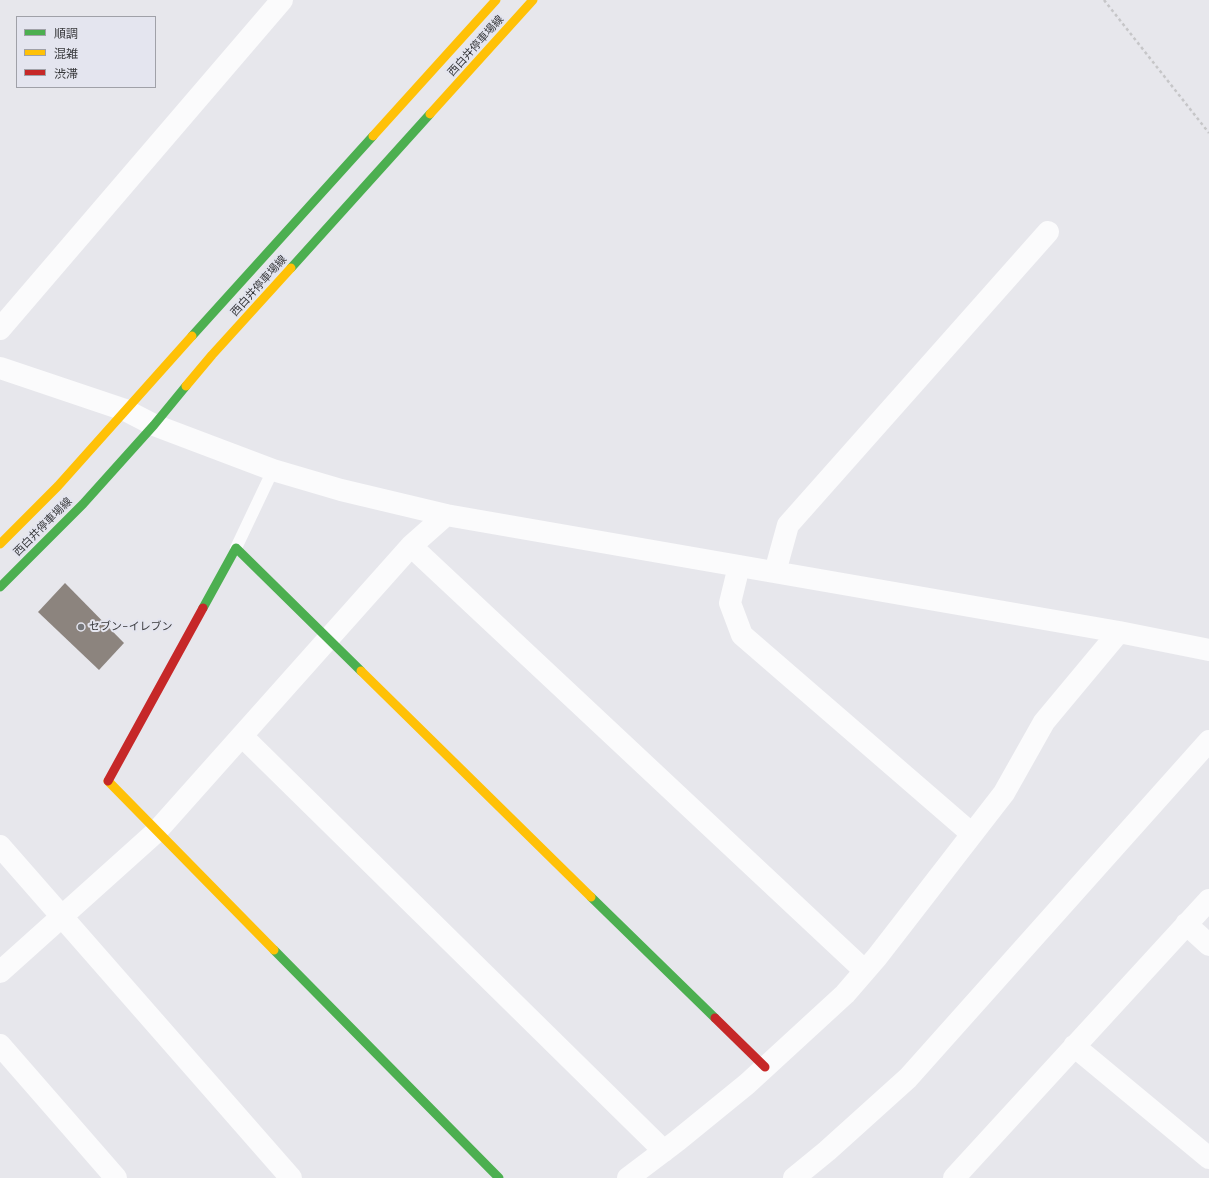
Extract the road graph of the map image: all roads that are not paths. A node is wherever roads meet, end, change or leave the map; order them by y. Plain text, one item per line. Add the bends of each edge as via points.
1 (282, 0) edge
2 (496, 0) edge
3 (533, 0) edge
4 (1048, 232) dead end
5 (0, 329) edge
6 (0, 368) edge
7 (125, 410) junction
8 (154, 425) junction
9 (273, 470) junction
10 (446, 515) junction
11 (0, 544) edge
12 (411, 546) junction
13 (236, 548) junction
14 (739, 566) junction
15 (775, 572) junction
16 (0, 587) edge
17 (1119, 632) junction
18 (328, 638) junction
19 (1209, 650) edge
20 (242, 736) junction
21 (1209, 741) edge
22 (156, 832) junction
23 (972, 834) junction
24 (0, 846) edge
25 (1209, 900) edge
26 (62, 917) junction
27 (1186, 924) junction
28 (1209, 945) edge
29 (864, 971) junction
30 (0, 972) edge
31 (0, 1045) edge
32 (1074, 1046) junction
33 (765, 1067) junction
34 (664, 1151) junction
35 (1209, 1158) edge
36 (957, 1177) edge
37 (116, 1178) edge
38 (291, 1178) edge
39 (499, 1178) edge
40 (628, 1178) edge
41 (794, 1178) edge

1 - 5 street
2 - 7 street, 西白井停車場線
3 - 8 street, 西白井停車場線 via 212,356
4 - 15 street via 788,525
6 - 7 street
7 - 8 street
7 - 11 street, 西白井停車場線 via 58,486
8 - 9 street
8 - 16 street, 西白井停車場線 via 83,504
9 - 10 street
9 - 13 lane
10 - 12 street
10 - 14 street
12 - 18 street
12 - 29 street
13 - 18 street
13 - 22 street via 108,782
14 - 15 street
14 - 23 street via 730,603 742,635
15 - 17 street
17 - 19 street
17 - 23 street via 1044,722 1004,793
18 - 20 street
18 - 33 street
20 - 22 street
20 - 34 street
21 - 41 street via 908,1078
22 - 26 street
22 - 39 street
23 - 29 street via 878,957
24 - 26 street
25 - 27 street
26 - 30 street
26 - 38 street
27 - 28 street
27 - 32 street
29 - 33 street via 845,994
31 - 37 street
32 - 35 street
32 - 36 street
33 - 34 street
34 - 40 street

